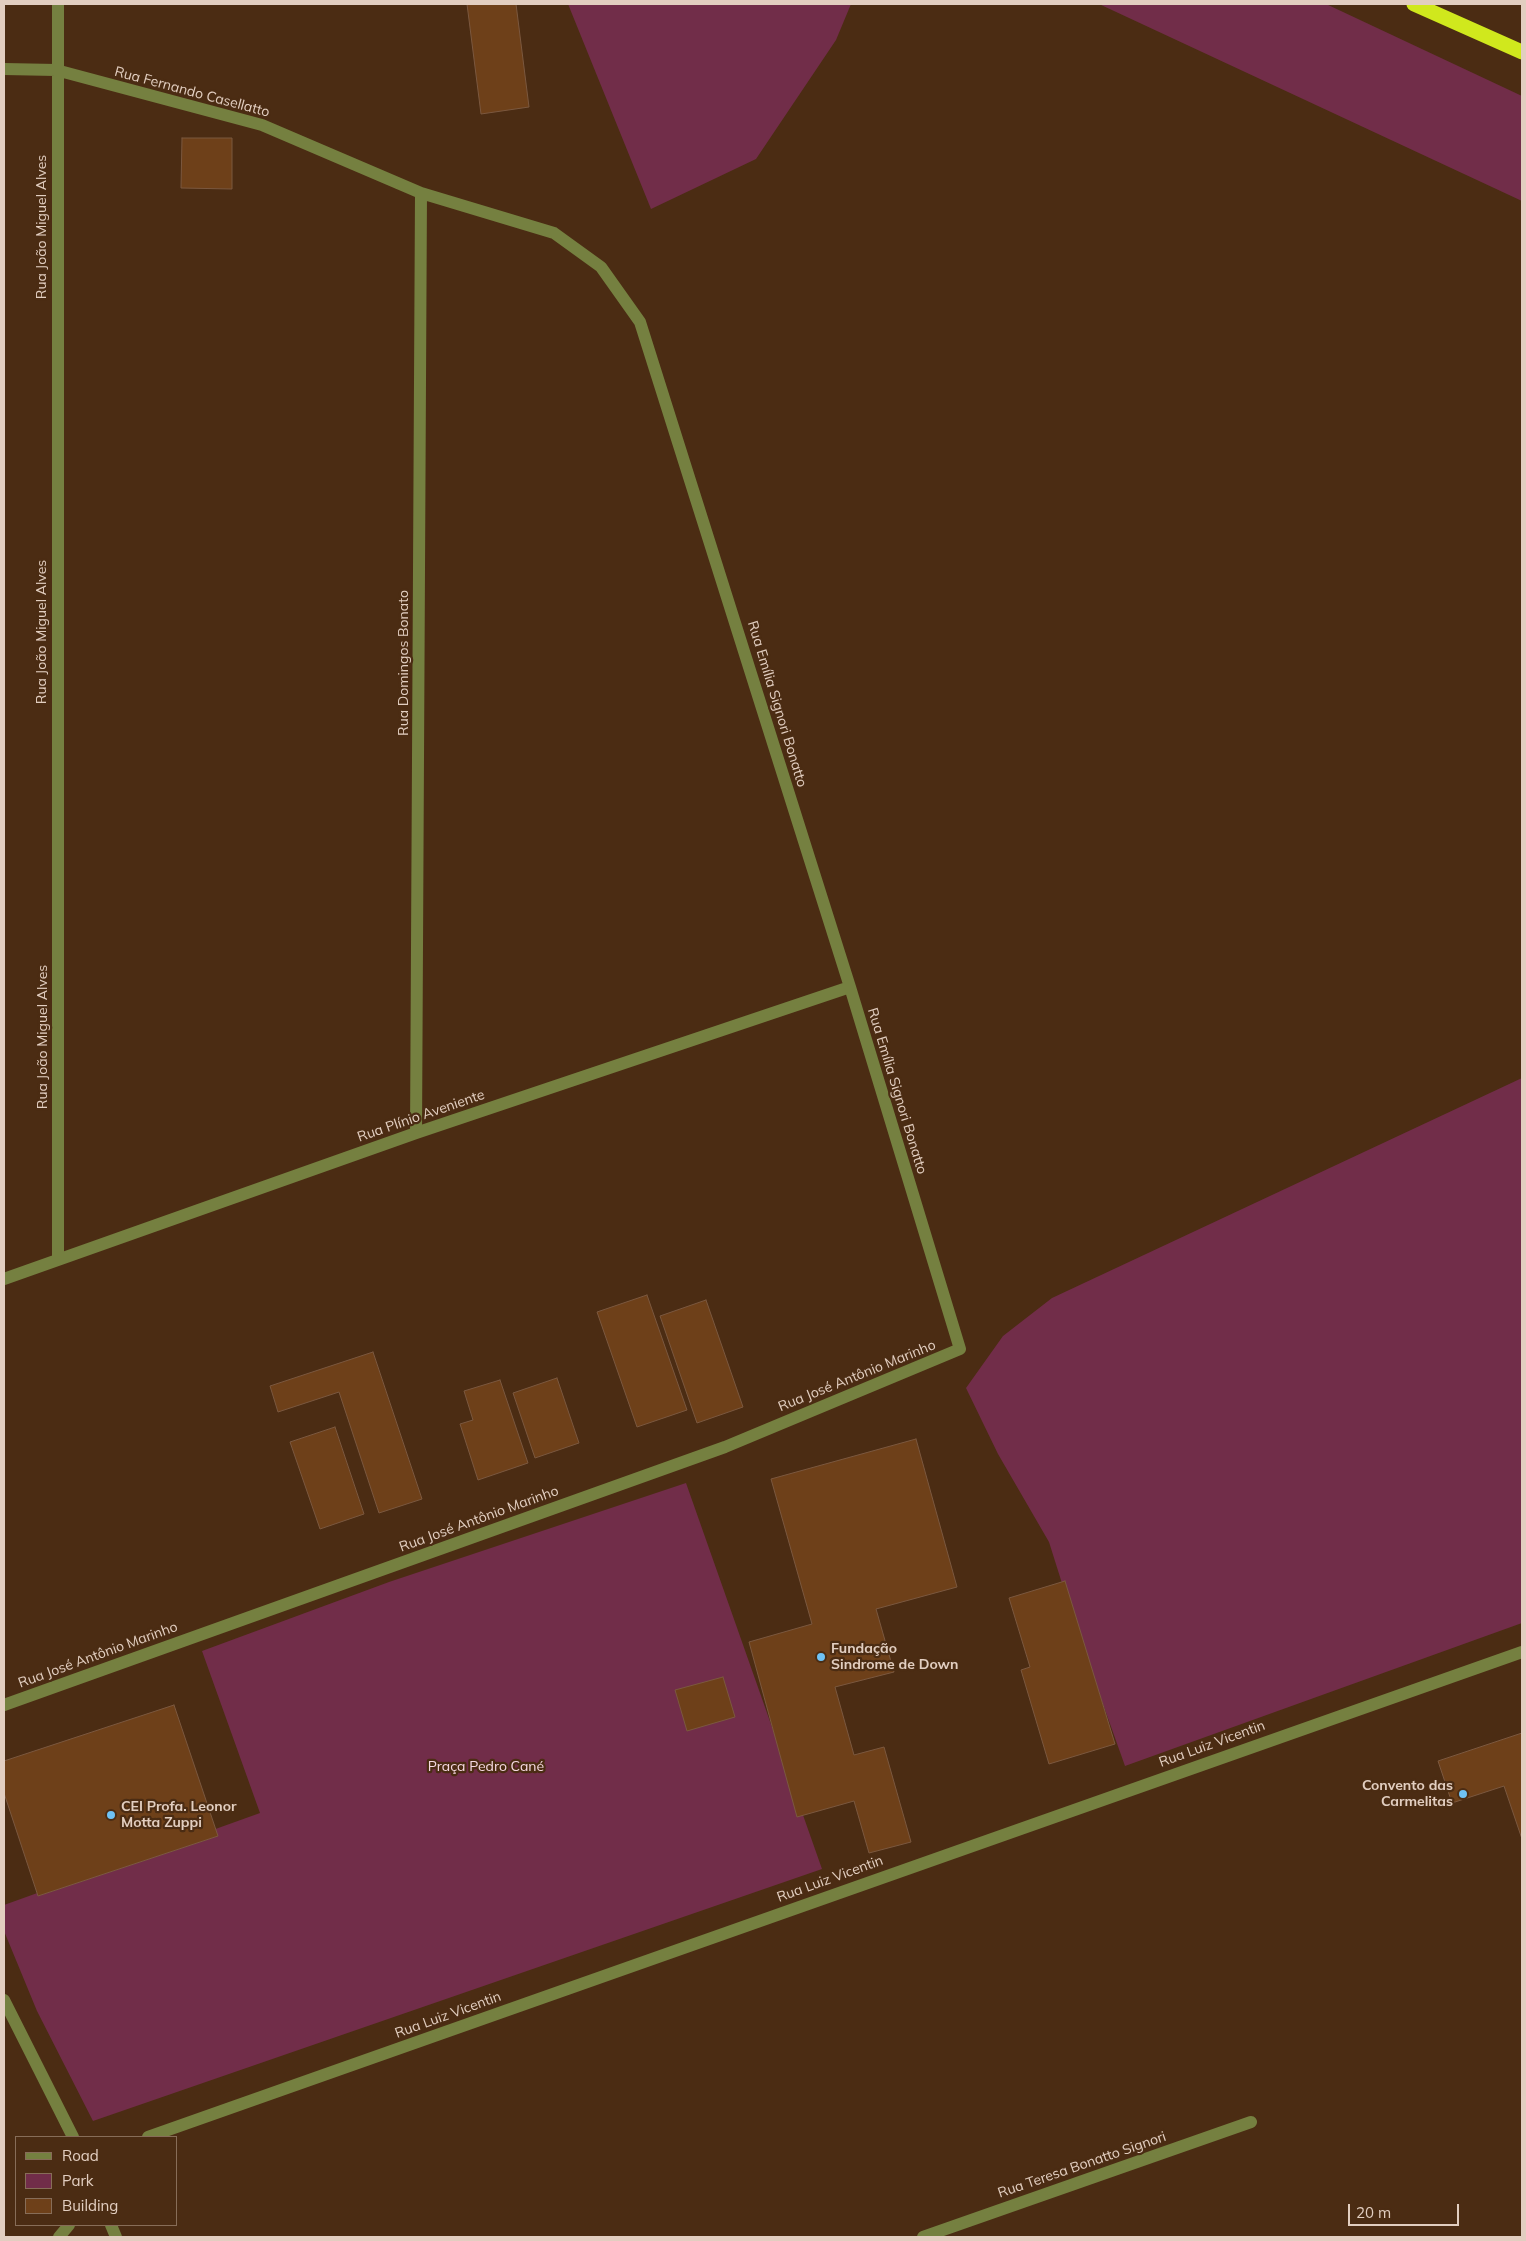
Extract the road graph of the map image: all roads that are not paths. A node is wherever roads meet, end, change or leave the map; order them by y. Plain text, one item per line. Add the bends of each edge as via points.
1 (58, 4) edge
2 (1414, 4) edge
3 (1522, 52) edge
4 (4, 69) edge
5 (56, 70) junction
6 (421, 193) junction
7 (850, 987) junction
8 (416, 1133) junction
9 (58, 1260) junction
10 (4, 1279) edge
11 (960, 1349) joint
12 (1522, 1652) edge
13 (4, 1705) edge
14 (4, 2000) edge
15 (1251, 2122) dead end
16 (72, 2136) edge
17 (151, 2136) edge
18 (68, 2226) edge
19 (59, 2237) edge
20 (923, 2237) edge

1 - 5 street, Rua João Miguel Alves
2 - 3 highway
4 - 5 street, Rua Fernando Casellatto
5 - 6 street, Rua Fernando Casellatto via 262,125
5 - 9 street, Rua João Miguel Alves
6 - 7 street, Rua Emília Signori Bonatto via 554,232 601,267 640,322
6 - 8 street, Rua Domingos Bonato
7 - 8 street, Rua Plínio Aveniente
7 - 11 street, Rua Emília Signori Bonatto
8 - 9 street, Rua Plínio Aveniente
9 - 10 street, Rua Plínio Aveniente
11 - 13 street, Rua José Antônio Marinho via 725,1447
12 - 17 street, Rua Luiz Vicentin
14 - 16 street
15 - 20 street, Rua Teresa Bonatto Signori
18 - 19 street

